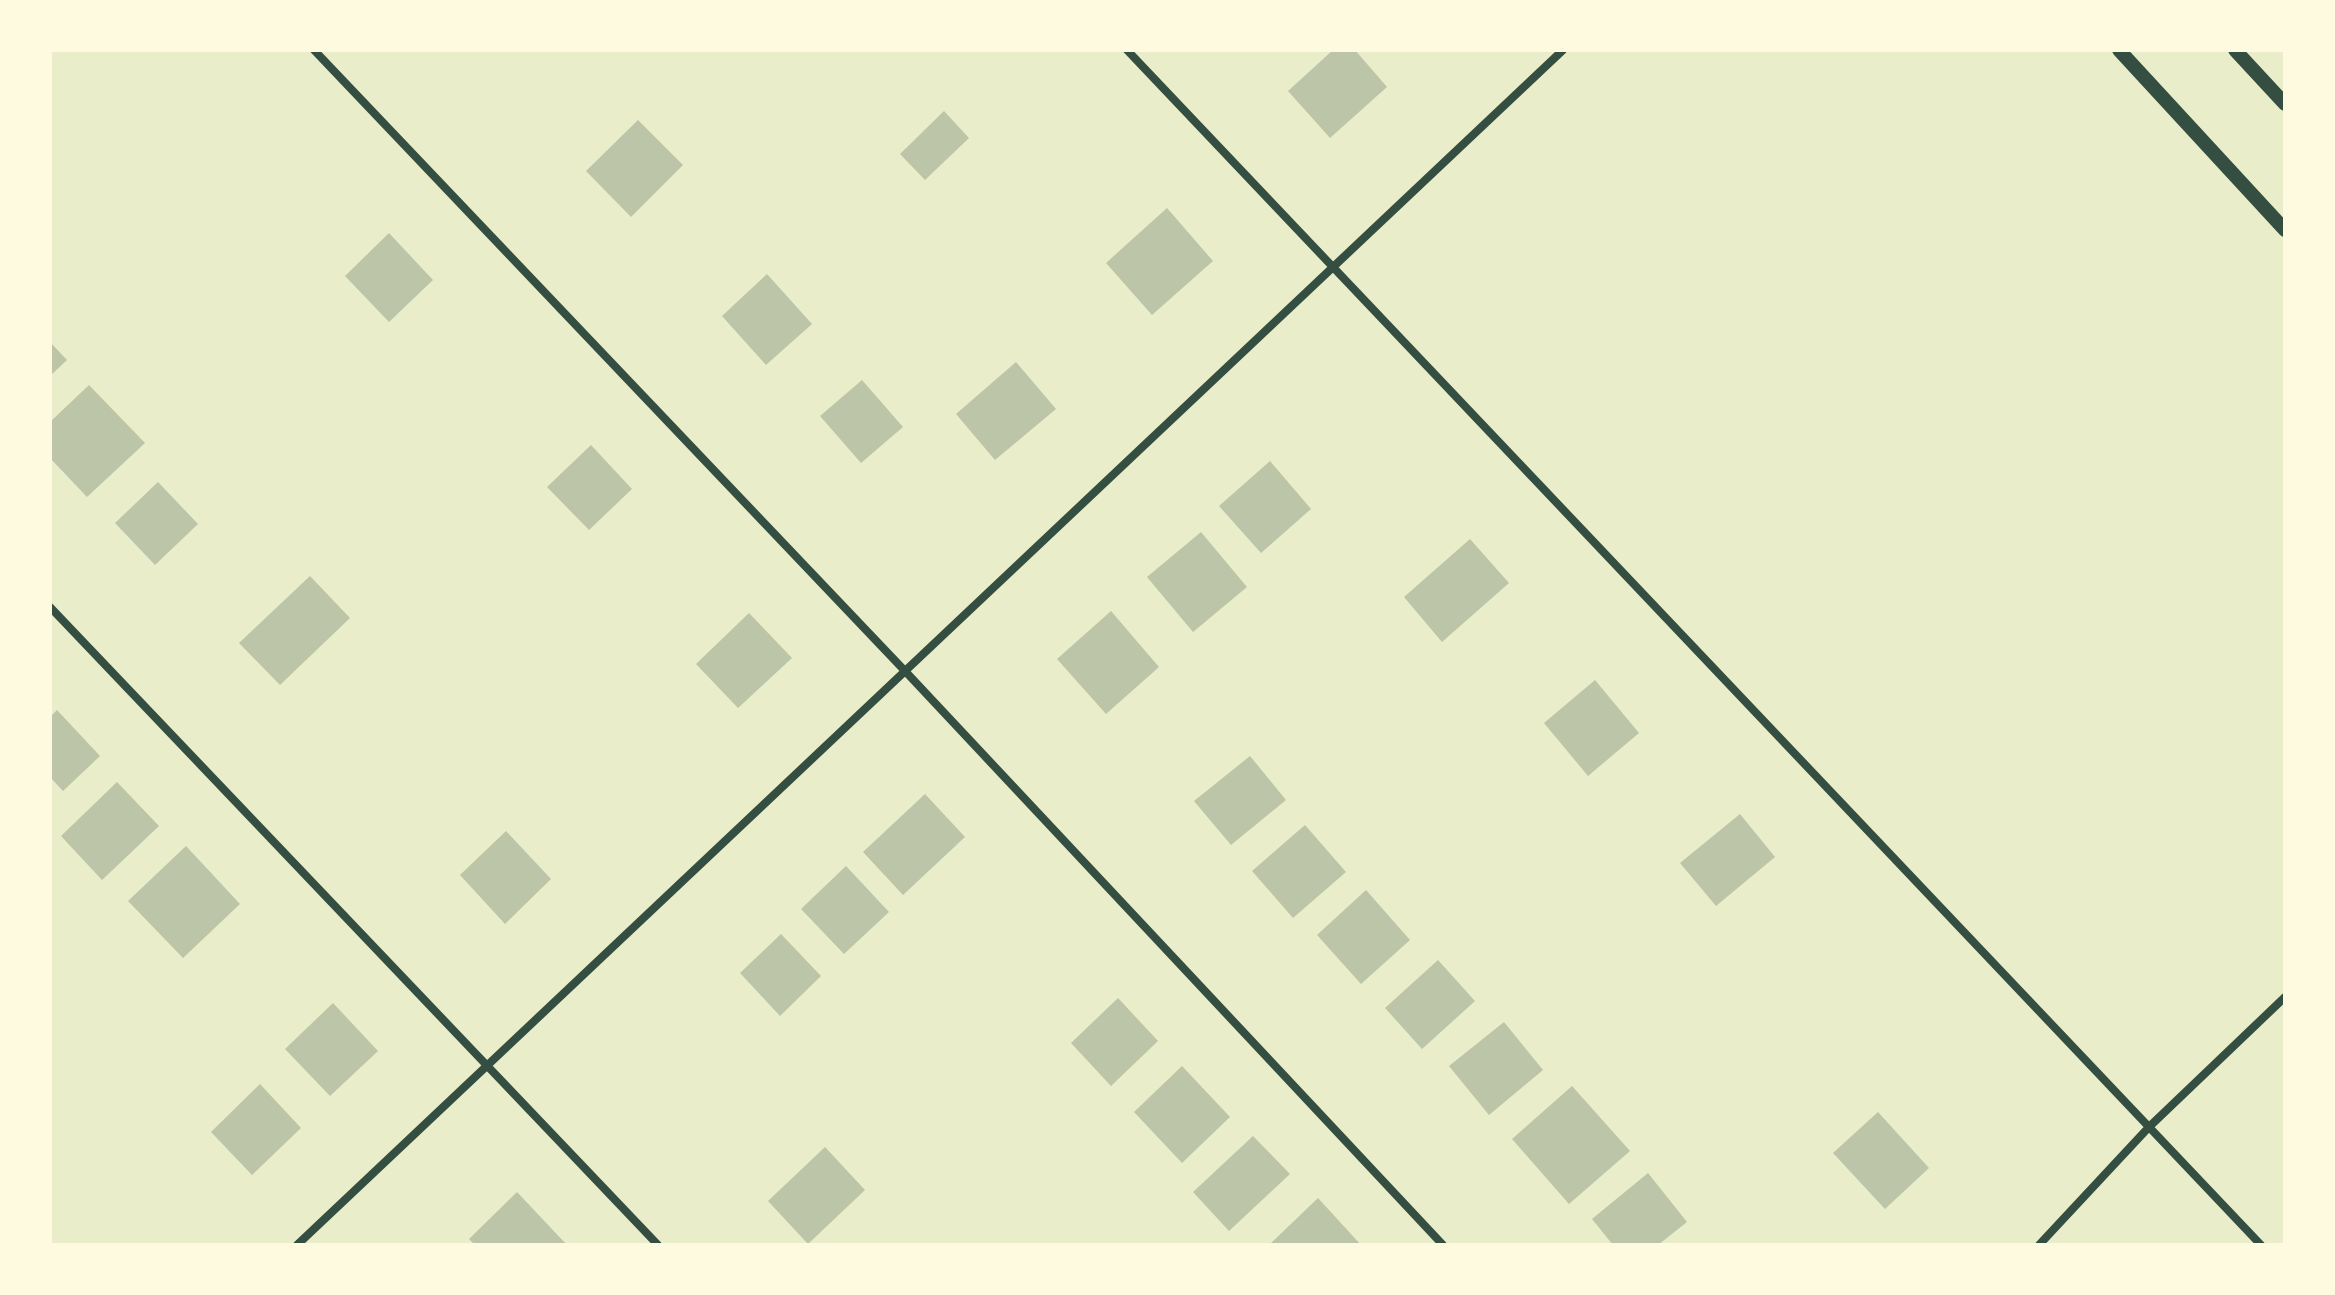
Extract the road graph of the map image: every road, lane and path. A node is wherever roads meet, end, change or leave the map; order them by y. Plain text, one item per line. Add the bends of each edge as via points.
1 (314, 50) edge
2 (1127, 50) edge
3 (1563, 50) edge
4 (2119, 50) edge
5 (2235, 50) edge
6 (2285, 104) edge
7 (2285, 230) edge
8 (1333, 267) junction
9 (50, 607) edge
10 (905, 671) junction
11 (2285, 997) edge
12 (486, 1066) junction
13 (2149, 1127) junction
14 (297, 1245) edge
15 (658, 1245) edge
16 (1443, 1245) edge
17 (2039, 1245) edge
18 (2261, 1245) edge

1 - 10 street
2 - 8 street
3 - 8 street
4 - 7 street
5 - 6 street
8 - 10 street
8 - 13 street
9 - 12 street
10 - 12 street
10 - 16 street
11 - 13 street
12 - 14 street
12 - 15 street
13 - 17 street
13 - 18 street

